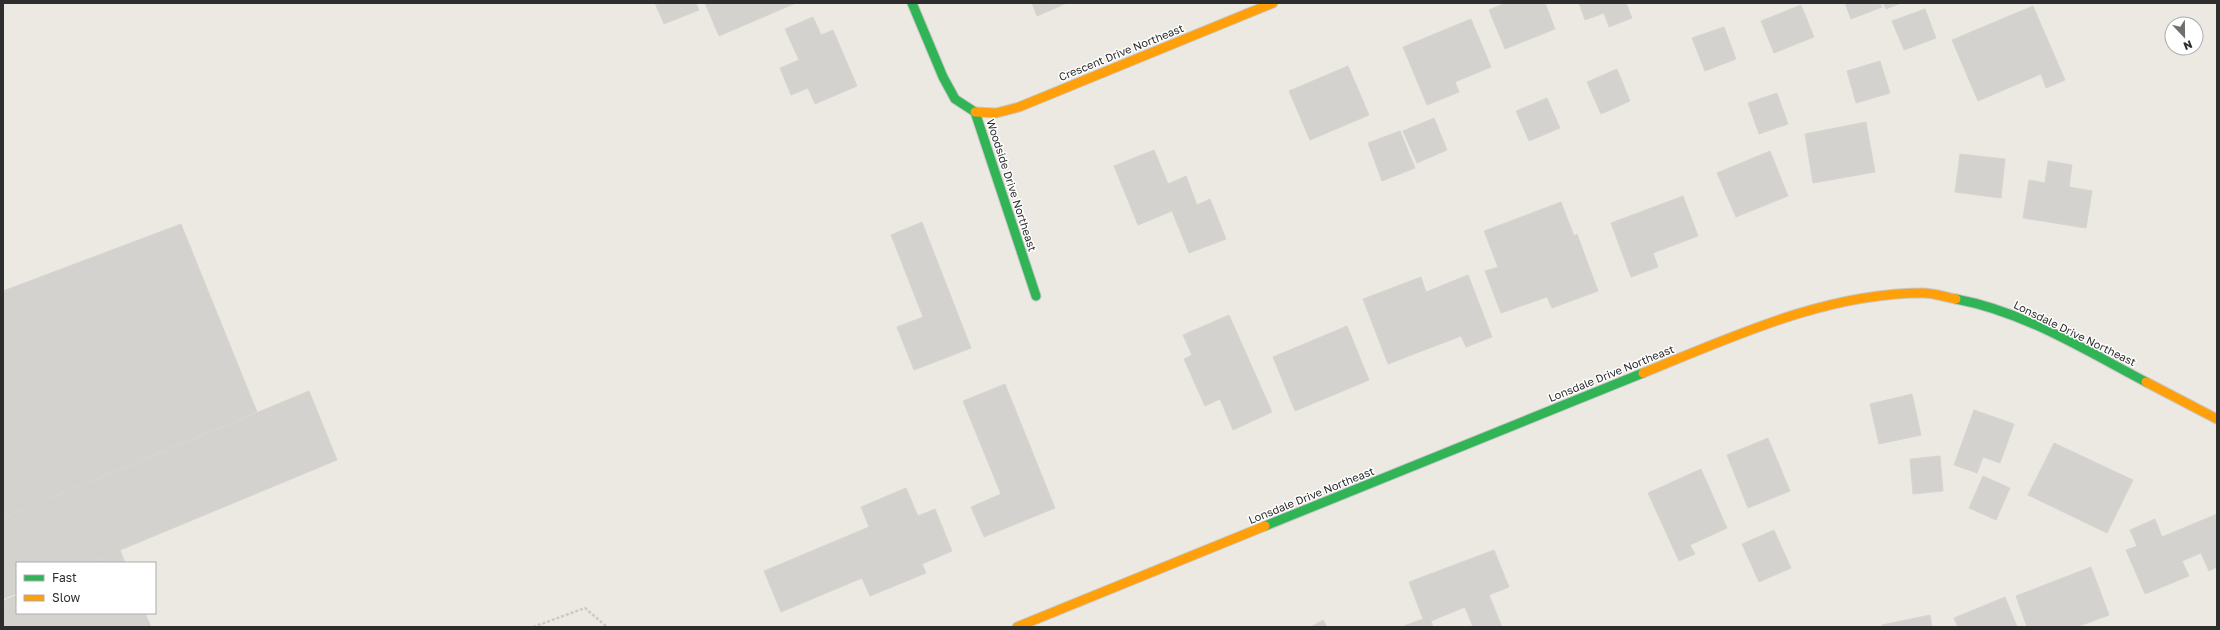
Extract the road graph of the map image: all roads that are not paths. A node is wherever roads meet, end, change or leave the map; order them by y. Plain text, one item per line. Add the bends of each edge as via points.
1 (912, 3) edge
2 (1273, 3) edge
3 (975, 112) junction
4 (1036, 296) dead end
5 (2217, 419) edge
6 (1017, 627) edge

1 - 3 street, Woodside Drive Northeast via 955,99
2 - 3 street, Crescent Drive Northeast via 1019,107 996,113
3 - 4 street, Woodside Drive Northeast
5 - 6 street, Lonsdale Drive Northeast via 2021,317 1978,303 1924,293 1820,307 1743,332

